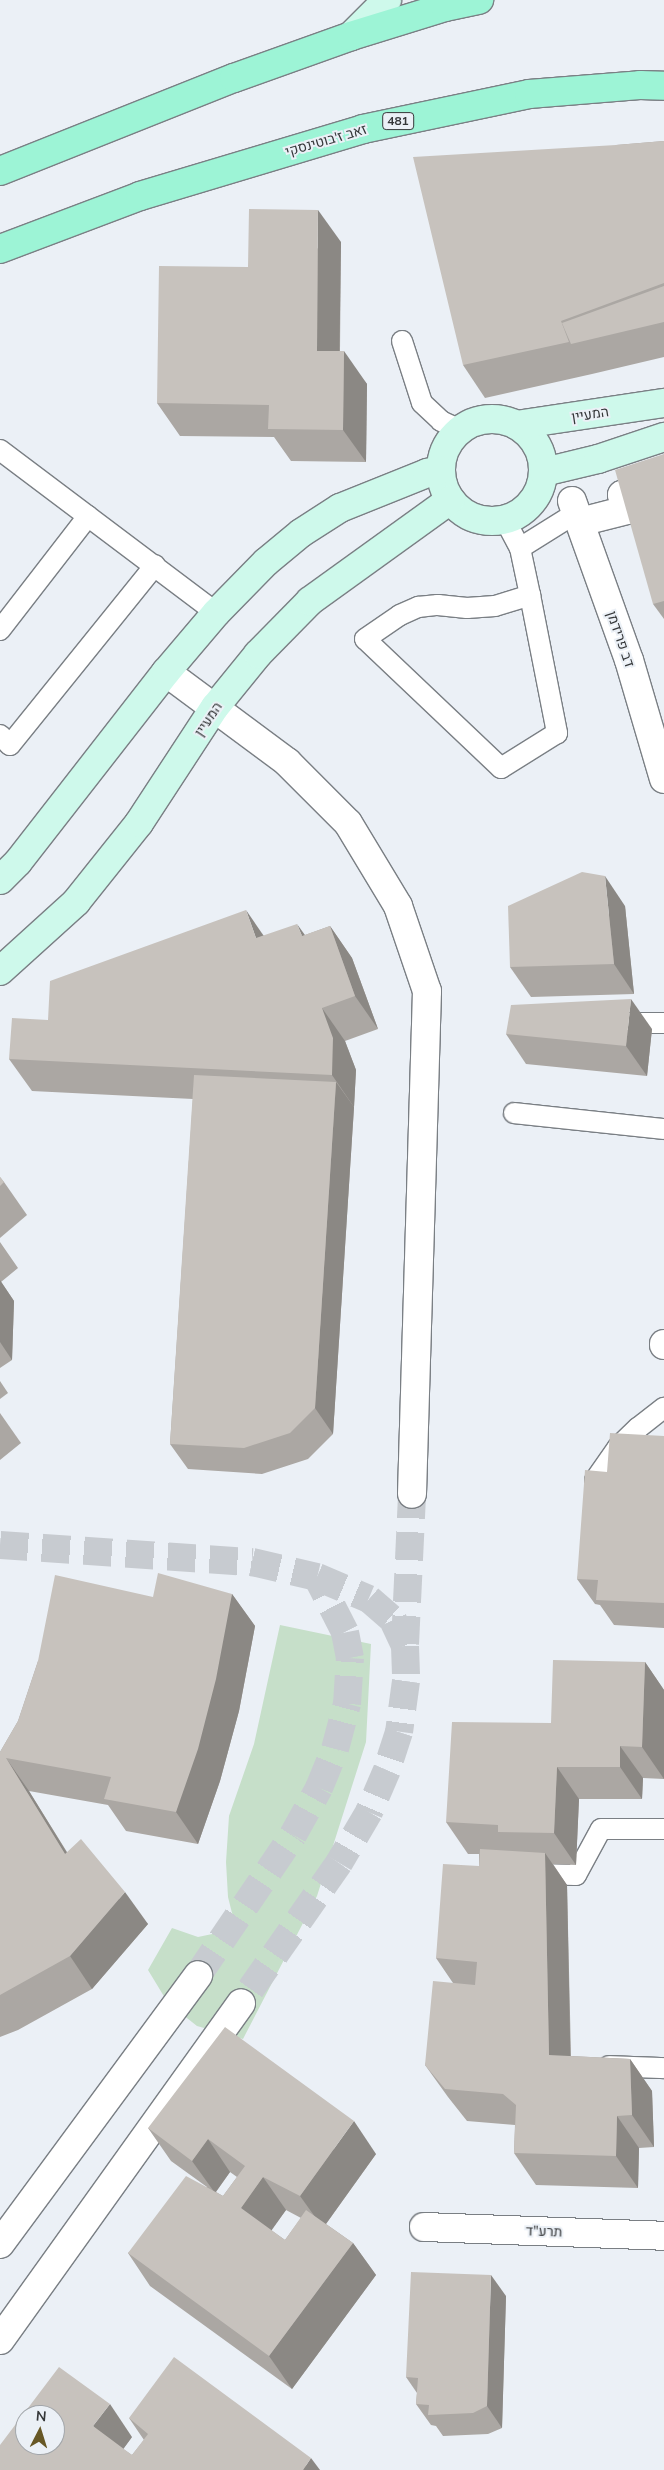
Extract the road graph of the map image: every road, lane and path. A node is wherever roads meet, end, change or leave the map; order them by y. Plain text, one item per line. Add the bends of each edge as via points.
1 (387, 0) edge
2 (479, 0) edge
3 (351, 36) junction
4 (664, 86) edge
5 (0, 171) edge
6 (0, 249) edge
7 (402, 341) dead end
8 (664, 403) edge
9 (516, 425) junction
10 (460, 430) junction
11 (664, 437) edge
12 (0, 450) edge
13 (440, 470) junction
14 (544, 472) junction
15 (664, 481) edge
16 (450, 500) junction
17 (576, 512) junction
18 (88, 516) junction
19 (505, 520) junction
20 (520, 548) junction
21 (155, 565) junction
22 (530, 595) junction
23 (216, 612) junction
24 (0, 630) edge
25 (166, 672) junction
26 (215, 707) junction
27 (0, 735) edge
28 (664, 779) edge
29 (40, 833) junction
30 (0, 850) edge
31 (0, 880) edge
32 (0, 971) edge
33 (664, 1022) edge
34 (598, 1023) edge
35 (514, 1113) dead end
36 (664, 1130) edge
37 (664, 1408) edge
38 (595, 1480) edge
39 (412, 1494) tunnel mouth
40 (664, 1829) edge
41 (514, 1873) edge
42 (198, 1976) tunnel mouth
43 (242, 2003) tunnel mouth
44 (593, 2065) edge
45 (664, 2068) edge
46 (424, 2227) dead end
47 (664, 2236) edge
48 (0, 2244) edge
49 (0, 2340) edge

1 - 3 street
2 - 3 main road
3 - 5 main road via 234,78
4 - 6 main road, זאב ז'בוטינסקי / 481 via 529,94 363,129 140,196
7 - 10 lane via 422,403 440,421
8 - 9 street, המעיין
9 - 10 street via 488,419
9 - 14 street via 537,445
10 - 13 street via 446,448
11 - 14 street via 598,459
12 - 18 lane
13 - 16 street
13 - 23 street via 332,513 266,562
14 - 19 street via 541,488 533,503
15 - 17 street via 622,494 627,510
16 - 19 street via 474,518 490,522
16 - 26 street, המעיין via 310,601 258,654
17 - 20 lane
17 - 28 street, דב פרידמן via 629,660
18 - 21 lane
18 - 24 lane
19 - 20 lane
20 - 22 lane
21 - 23 lane
21 - 27 lane via 10,746
22 - 22 lane via 495,606 418,608 400,615 364,639 501,768 557,733
23 - 25 street
25 - 26 street
25 - 29 street
26 - 32 street, המעיין via 139,823 76,902
26 - 39 street via 287,762 348,823 398,906 427,991
29 - 30 street
29 - 31 street
33 - 34 lane
35 - 36 lane
37 - 38 lane via 618,1448
40 - 41 lane via 601,1829 576,1875
42 - 48 street
43 - 49 street
44 - 45 lane
46 - 47 street, תרע"ד

